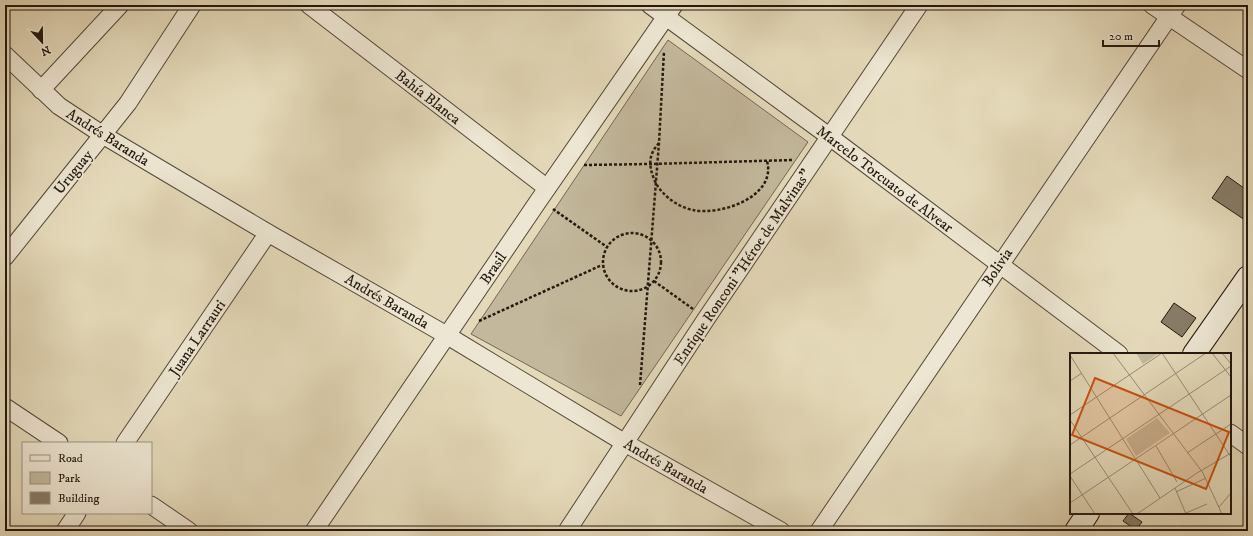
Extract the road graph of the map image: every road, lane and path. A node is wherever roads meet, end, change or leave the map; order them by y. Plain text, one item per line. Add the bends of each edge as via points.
1 (120, 5) edge
2 (192, 5) edge
3 (309, 5) edge
4 (650, 5) edge
5 (920, 5) edge
6 (1152, 5) edge
7 (670, 11) edge
8 (1173, 11) edge
9 (664, 48) dead end
10 (5, 55) edge
11 (1248, 70) edge
12 (41, 90) junction
13 (103, 135) junction
14 (830, 137) junction
15 (659, 143) junction
16 (767, 161) junction
17 (811, 163) junction
18 (650, 164) junction
19 (658, 164) junction
20 (563, 165) junction
21 (656, 184) junction
22 (543, 194) junction
23 (268, 233) junction
24 (652, 241) junction
25 (607, 247) junction
26 (5, 257) edge
27 (602, 265) junction
28 (999, 265) junction
29 (1248, 277) edge
30 (654, 281) junction
31 (648, 287) junction
32 (706, 319) junction
33 (476, 323) dead end
34 (448, 336) junction
35 (1117, 353) edge
36 (1195, 353) edge
37 (5, 406) edge
38 (642, 416) junction
39 (1231, 434) edge
40 (58, 442) edge
41 (126, 442) edge
42 (625, 443) junction
43 (1248, 446) edge
44 (152, 506) edge
45 (76, 514) edge
46 (1087, 514) edge
47 (65, 531) edge
48 (189, 531) edge
49 (314, 531) edge
50 (567, 531) edge
51 (781, 531) edge
52 (820, 531) edge
53 (1076, 531) edge

1 - 12 street
2 - 13 street, Uruguay via 128,103
3 - 22 street, Bahía Blanca
4 - 7 street, Marcelo Torcuato de Alvear
5 - 14 street, Enrique Ronconi "Héroe de Malvinas"
6 - 8 street
7 - 14 street, Marcelo Torcuato de Alvear
7 - 20 street, Brasil
8 - 11 street
8 - 28 street, Bolivia
9 - 15 path
10 - 12 street, Andrés Baranda
12 - 13 street, Andrés Baranda via 59,106
13 - 23 street, Andrés Baranda
13 - 26 street, Uruguay
14 - 17 street, Enrique Ronconi "Héroe de Malvinas"
14 - 28 street, Marcelo Torcuato de Alvear
15 - 18 path via 650,156
15 - 19 path
16 - 17 path
16 - 19 path
16 - 21 path via 768,175 763,185 748,199 725,208 702,211 684,207 668,197
17 - 32 street, Enrique Ronconi "Héroe de Malvinas"
18 - 19 path
18 - 20 path
18 - 21 path
19 - 21 path
20 - 22 street, Brasil
21 - 24 path
22 - 25 path
22 - 34 street, Brasil
23 - 34 street, Andrés Baranda
23 - 41 street, Juana Larrauri
24 - 25 path via 641,234 631,233 613,239
24 - 30 path via 660,254 661,264
24 - 31 path
25 - 27 path
27 - 31 path via 610,283 618,289 638,292
27 - 33 path
28 - 35 street, Marcelo Torcuato de Alvear
28 - 52 street, Bolivia
29 - 36 main road
30 - 31 path
30 - 32 path
31 - 38 path via 639,398
32 - 38 street, Enrique Ronconi "Héroe de Malvinas"
34 - 42 street, Andrés Baranda
34 - 49 street, Brasil
37 - 40 street
38 - 42 street, Enrique Ronconi "Héroe de Malvinas"
39 - 43 street
42 - 50 street, Enrique Ronconi "Héroe de Malvinas"
42 - 51 street, Andrés Baranda
44 - 48 street
45 - 47 street
46 - 53 main road

